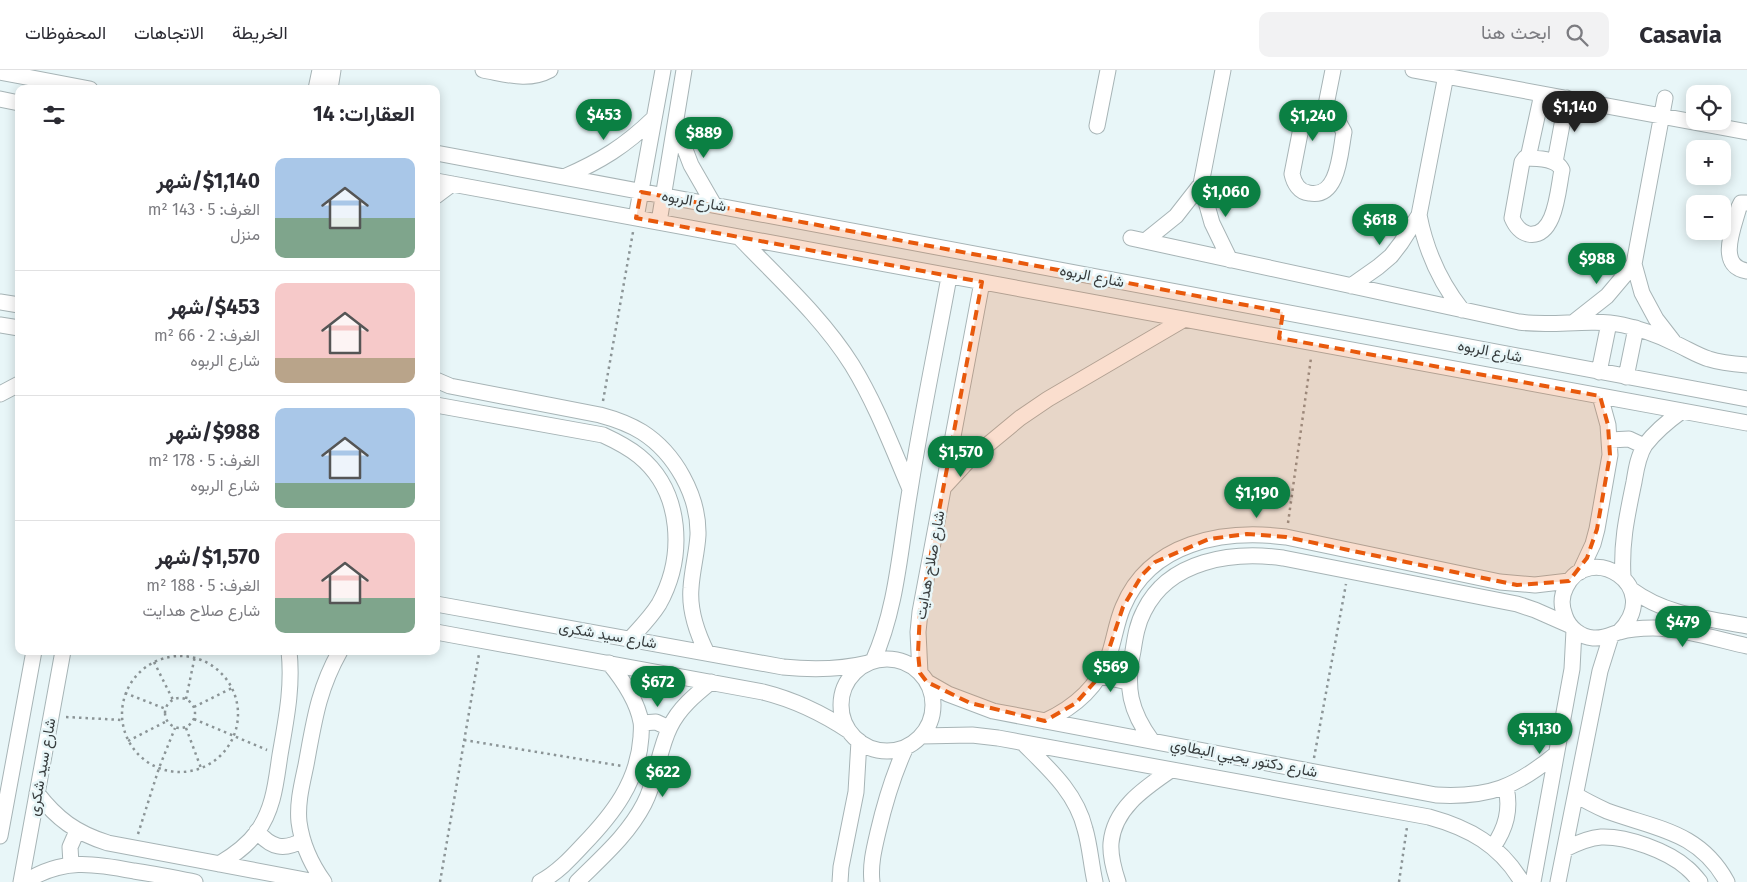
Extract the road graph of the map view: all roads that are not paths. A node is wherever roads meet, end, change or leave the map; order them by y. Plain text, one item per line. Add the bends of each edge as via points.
1 (320, 70) edge
2 (333, 70) edge
3 (483, 70) edge
4 (550, 70) edge
5 (663, 70) edge
6 (684, 70) edge
7 (1108, 70) edge
8 (1223, 70) edge
9 (1332, 70) edge
10 (1413, 70) edge
11 (0, 72) edge
12 (16, 72) edge
13 (1446, 73) edge
14 (73, 85) edge
15 (317, 85) edge
16 (331, 85) edge
17 (1542, 94) junction
18 (1567, 98) junction
19 (1665, 98) dead end
20 (0, 99) edge
21 (15, 102) edge
22 (1662, 116) junction
23 (654, 118) junction
24 (1323, 120) junction
25 (674, 122) junction
26 (1097, 126) dead end
27 (1747, 132) edge
28 (440, 155) edge
29 (1528, 158) junction
30 (1555, 162) junction
31 (564, 177) junction
32 (440, 182) edge
33 (452, 184) junction
34 (1201, 184) junction
35 (641, 192) junction
36 (440, 193) edge
37 (663, 196) junction
38 (1747, 203) edge
39 (714, 205) junction
40 (1419, 215) junction
41 (636, 218) junction
42 (659, 222) junction
43 (739, 237) junction
44 (1230, 260) junction
45 (1634, 264) junction
46 (1747, 271) edge
47 (949, 276) junction
48 (982, 282) junction
49 (1351, 286) junction
50 (0, 302) edge
51 (15, 304) edge
52 (1462, 310) junction
53 (1283, 312) junction
54 (1183, 320) junction
55 (1574, 322) junction
56 (1608, 323) junction
57 (0, 325) edge
58 (15, 327) edge
59 (1636, 328) junction
60 (1279, 338) junction
61 (1675, 343) junction
62 (1523, 357) junction
63 (1747, 365) edge
64 (1599, 372) junction
65 (1626, 377) junction
66 (1518, 381) junction
67 (440, 382) edge
68 (15, 386) edge
69 (0, 394) edge
70 (1600, 396) junction
71 (1747, 399) edge
72 (440, 405) edge
73 (1682, 412) junction
74 (1747, 424) edge
75 (1610, 440) junction
76 (1644, 446) junction
77 (945, 486) junction
78 (910, 489) junction
79 (1574, 576) junction
80 (1623, 577) junction
81 (668, 584) junction
82 (690, 588) junction
83 (1632, 590) junction
84 (440, 605) edge
85 (1747, 626) edge
86 (1571, 627) junction
87 (440, 633) edge
88 (1615, 634) junction
89 (630, 639) junction
90 (1747, 646) edge
91 (707, 653) junction
92 (33, 655) edge
93 (62, 655) edge
94 (289, 655) edge
95 (338, 655) edge
96 (609, 662) junction
97 (871, 662) junction
98 (1100, 676) junction
99 (923, 677) junction
100 (711, 682) junction
101 (1128, 682) junction
102 (1045, 721) junction
103 (642, 723) junction
104 (669, 728) junction
105 (854, 736) junction
106 (921, 736) junction
107 (1152, 741) junction
108 (1023, 743) junction
109 (906, 747) junction
110 (1556, 754) junction
111 (1171, 770) junction
112 (1506, 787) junction
113 (5, 789) edge
114 (37, 793) junction
115 (1576, 795) junction
116 (77, 831) junction
117 (258, 831) junction
118 (0, 836) edge
119 (303, 840) junction
120 (1111, 844) junction
121 (1089, 847) junction
122 (1492, 847) junction
123 (1565, 849) junction
124 (71, 864) junction
125 (219, 864) junction
126 (21, 882) edge
127 (25, 882) edge
128 (195, 882) edge
129 (316, 882) edge
130 (324, 882) edge
131 (540, 882) edge
132 (577, 882) edge
133 (840, 882) edge
134 (872, 882) edge
135 (1094, 882) edge
136 (1118, 882) edge
137 (1522, 882) edge
138 (1533, 882) edge
139 (1558, 882) edge
140 (1700, 882) edge
141 (1727, 882) edge

1 - 15 street
2 - 16 street
3 - 4 street via 521,77
5 - 23 street
6 - 25 street
7 - 26 street
8 - 34 street
9 - 24 street
10 - 13 street
11 - 12 street
12 - 14 street
13 - 17 street
13 - 40 street
17 - 18 street
17 - 29 street
18 - 22 street
18 - 30 street
19 - 22 street
20 - 21 street
22 - 27 street
22 - 45 street
23 - 31 street via 612,153
23 - 35 street
24 - 24 street via 1339,123 1344,132 1334,180 1324,191 1310,194 1303,192 1294,181 1292,167 1304,121 1308,118
25 - 37 street
25 - 39 street via 691,165
28 - 31 street, شارع الربوه
29 - 30 street
29 - 30 street via 1522,162 1512,211 1514,223 1529,234 1541,232 1550,224 1562,170
31 - 35 street, شارع الربوه
32 - 33 street, شارع الربوه
33 - 36 street
33 - 41 street, شارع الربوه
34 - 44 street via 1212,223
34 - 44 street via 1176,216 1138,240
35 - 37 street, شارع الربوه
35 - 41 street
37 - 39 street, شارع الربوه
37 - 42 street
38 - 46 street via 1741,203 1739,207 1729,253 1734,265
39 - 53 street, شارع الربوه
40 - 49 street via 1390,256
40 - 52 street via 1434,266
41 - 42 street, شارع الربوه
42 - 43 street, شارع الربوه
43 - 47 street, شارع الربوه
43 - 78 street via 808,310 852,364
44 - 49 street
45 - 55 street via 1607,296
45 - 61 street via 1649,306
47 - 48 street, شارع الربوه
47 - 78 street, شارع صلاح هدايت
48 - 54 street, شارع الربوه
48 - 77 street, شارع صلاح هدايت
49 - 52 street
50 - 51 street
52 - 55 street via 1538,325
53 - 60 street
53 - 62 street, شارع الربوه
54 - 60 street, شارع الربوه
54 - 77 street via 1020,418 968,461
55 - 56 street
56 - 59 street
56 - 64 street
57 - 58 street
59 - 61 street
59 - 65 street
60 - 66 street, شارع الربوه
61 - 63 street via 1709,359
62 - 64 street, شارع الربوه
62 - 66 street
64 - 65 street, شارع الربوه
65 - 71 street, شارع الربوه
66 - 70 street, شارع الربوه
67 - 82 street via 600,415 643,433 676,466 695,509 698,533
68 - 69 street
70 - 73 street, شارع الربوه
70 - 75 street
72 - 81 street via 603,435 640,457 655,473 674,512 677,534
73 - 74 street, شارع الربوه
73 - 76 street via 1667,422
75 - 76 street via 1629,439
75 - 79 street via 1597,529 1590,551
76 - 80 street via 1623,531
77 - 99 street, شارع صلاح هدايت via 920,612 918,632
78 - 97 street, شارع صلاح هدايت via 889,617 883,640
79 - 80 street via 1602,567
79 - 86 street via 1562,600 1562,610
79 - 98 street via 1535,585 1500,582 1286,537 1247,534 1218,537 1190,545 1155,562 1131,590
80 - 83 street
81 - 82 street via 678,591
81 - 89 street via 646,623
82 - 91 street via 694,622
83 - 85 street via 1645,600 1675,612
83 - 88 street via 1632,613 1627,624
84 - 89 street, شارع سيد شكرى
86 - 88 street via 1592,638 1602,639
86 - 101 street via 1517,604 1283,558 1246,555 1214,560 1183,571 1154,595 1137,629
86 - 110 street via 1572,669
87 - 96 street, شارع سيد شكرى
88 - 90 street via 1654,628
88 - 115 street via 1600,671
89 - 91 street, شارع سيد شكرى
91 - 97 street, شارع سيد شكرى via 805,670 848,668
92 - 113 street, شارع سيد شكرى
93 - 114 street, شارع سيد شكرى
94 - 117 street via 290,692 273,798
95 - 119 street via 317,704 299,804
96 - 100 street, شارع سيد شكرى
96 - 103 street via 631,694
97 - 99 street via 898,660 910,665
97 - 105 street via 857,670 842,693 843,719
98 - 101 street
98 - 102 street via 1076,703
99 - 102 street, شارع دكتور يحيي البطاوي via 948,694 978,706
99 - 106 street via 932,693 933,710 928,727
100 - 104 street via 680,710
100 - 105 street, شارع سيد شكرى via 786,698 809,707
101 - 107 street via 1135,713
102 - 107 street, شارع دكتور يحيي البطاوي
103 - 104 street via 656,722
103 - 131 street via 635,768 624,796 602,826 567,862
104 - 132 street via 651,788 634,822 621,840
105 - 109 street via 870,748 882,751
105 - 133 street via 856,792
106 - 108 street, شارع دكتور يحيي البطاوي via 972,735
106 - 109 street
107 - 112 street, شارع دكتور يحيي البطاوي via 1436,795 1468,795
108 - 111 street, شارع دكتور يحيي البطاوي
108 - 121 street via 1069,792 1082,818
109 - 134 street via 886,797 873,856
110 - 112 street, شارع دكتور يحيي البطاوي via 1533,773
110 - 138 street
111 - 120 street via 1133,799 1122,812
111 - 122 street, شارع دكتور يحيي البطاوي via 1452,824 1473,833
112 - 122 street via 1508,812 1503,830
113 - 118 street, شارع سيد شكرى
114 - 116 street via 55,814
114 - 126 street, شارع سيد شكرى
115 - 123 street
115 - 141 street via 1606,810 1682,836 1703,851
116 - 124 street via 70,847
116 - 125 street via 108,843
117 - 119 street via 273,845 283,847
117 - 125 street via 234,855
119 - 130 street
120 - 121 street
120 - 136 street
121 - 135 street
122 - 137 street, شارع دكتور يحيي البطاوي
123 - 139 street
123 - 140 street via 1601,837 1620,839 1669,855 1688,868
124 - 127 street via 53,868
124 - 128 street via 103,865
125 - 129 street

